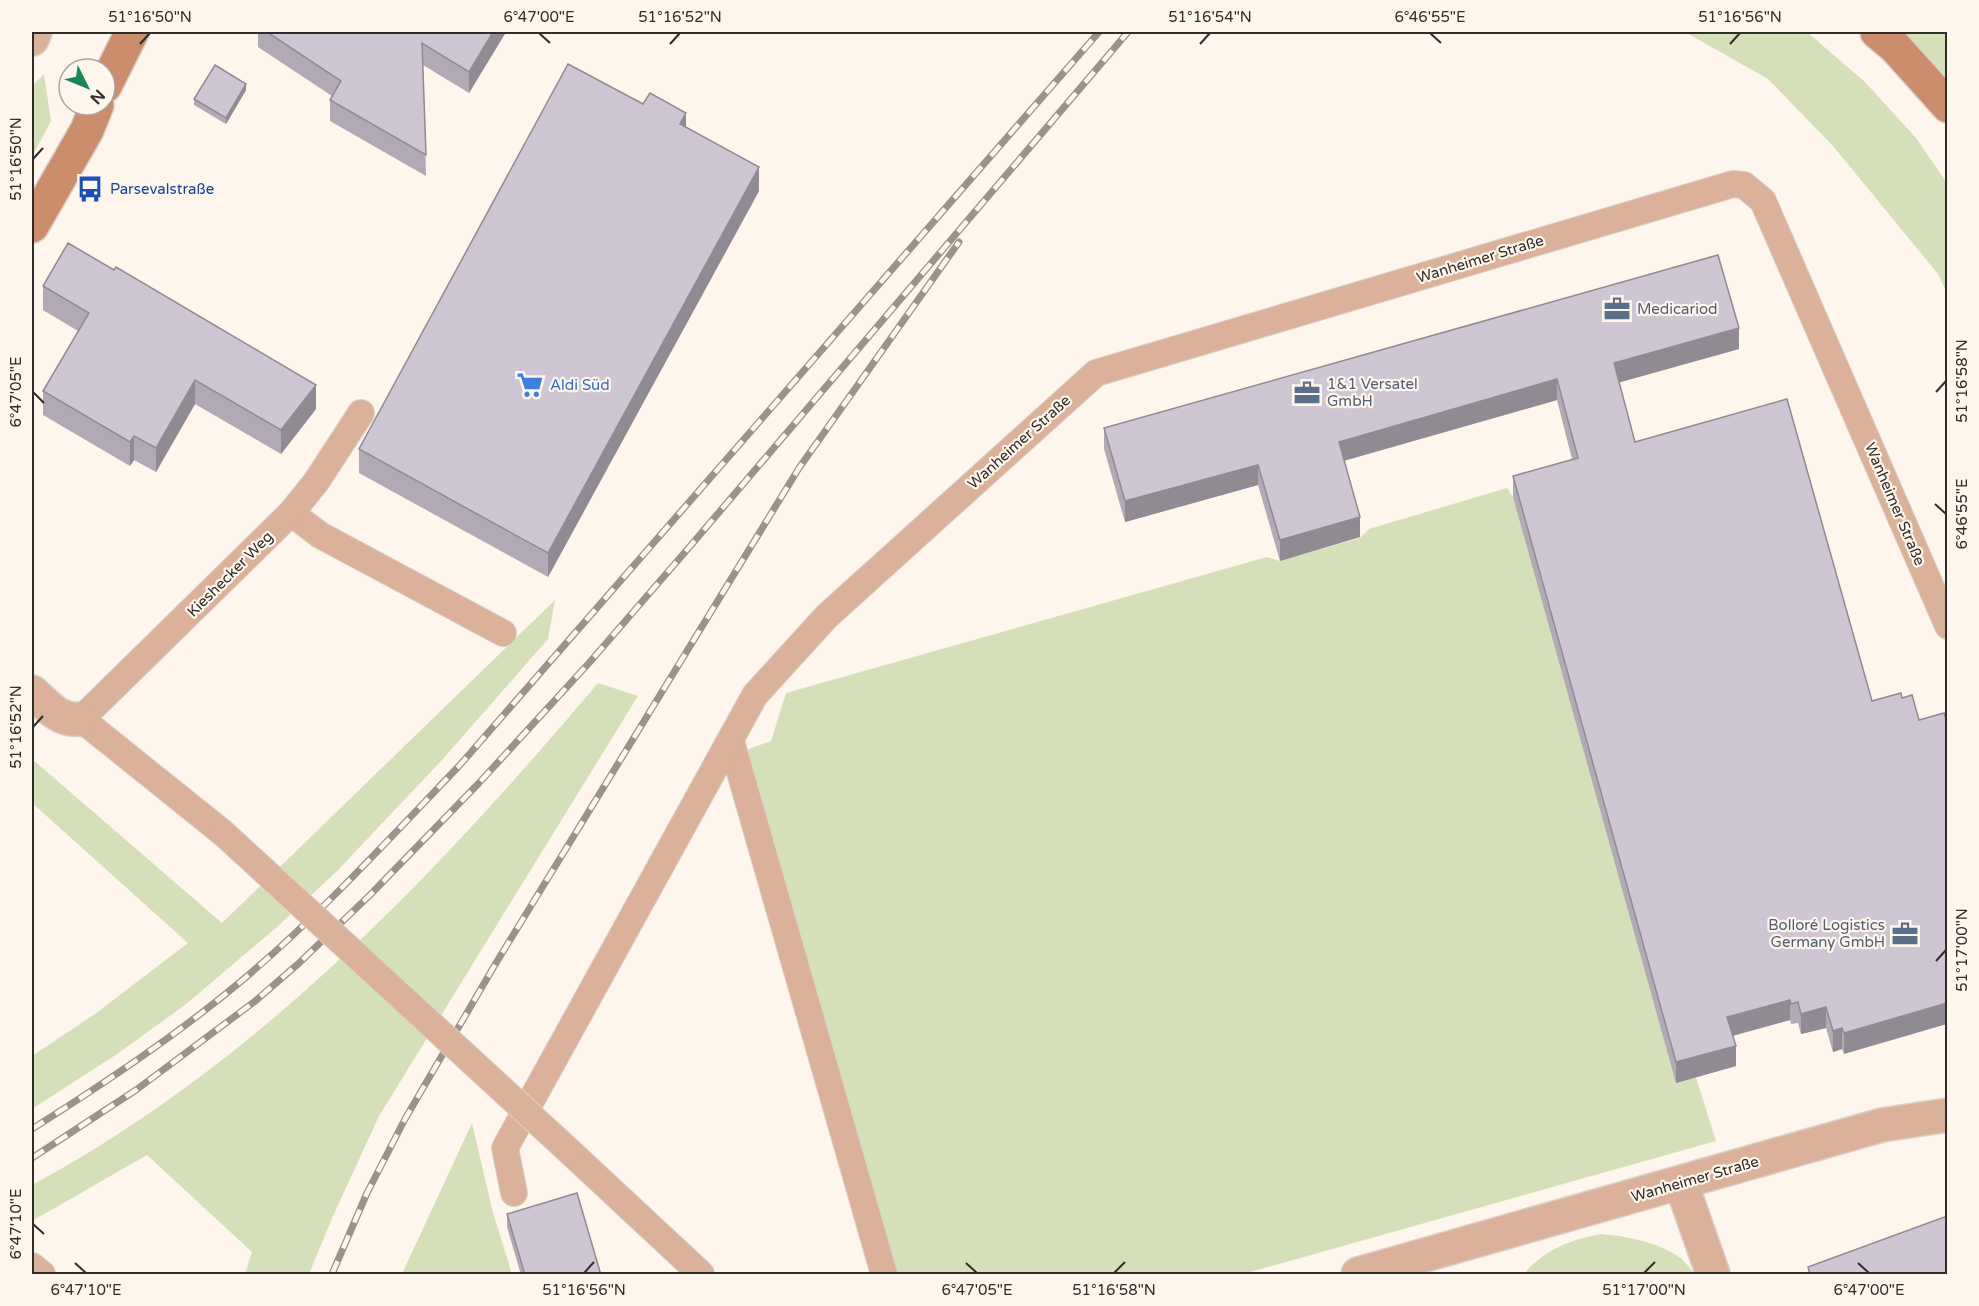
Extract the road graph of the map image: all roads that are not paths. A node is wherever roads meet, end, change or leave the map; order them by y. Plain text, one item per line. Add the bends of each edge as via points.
1 (36, 32) edge
2 (132, 32) edge
3 (1878, 32) edge
4 (32, 39) edge
5 (117, 63) edge
6 (1947, 106) edge
7 (92, 117) edge
8 (32, 226) edge
9 (361, 413) dead end
10 (291, 513) junction
11 (1947, 626) edge
12 (503, 633) dead end
13 (32, 692) edge
14 (81, 719) junction
15 (731, 741) junction
16 (1947, 1115) edge
17 (1681, 1183) junction
18 (514, 1193) dead end
19 (1449, 1262) edge
20 (32, 1266) edge
21 (42, 1275) edge
22 (700, 1275) edge
23 (884, 1275) edge
24 (1358, 1275) edge
25 (1713, 1275) edge

1 - 4 street
2 - 5 street
3 - 6 street
7 - 8 street
9 - 10 lane, Kieshecker Weg
10 - 12 lane via 320,535
10 - 14 lane, Kieshecker Weg
11 - 15 lane, Wanheimer Straße via 1763,201 1744,185 1733,184 1096,373 827,616 755,695
13 - 14 street via 62,718
14 - 22 lane, bridge via 223,832
15 - 18 lane, Wanheimer Straße via 505,1148
15 - 23 lane
16 - 17 street, Wanheimer Straße via 1882,1125
17 - 19 street, Wanheimer Straße
17 - 25 street
19 - 24 street, Wanheimer Straße
20 - 21 lane

